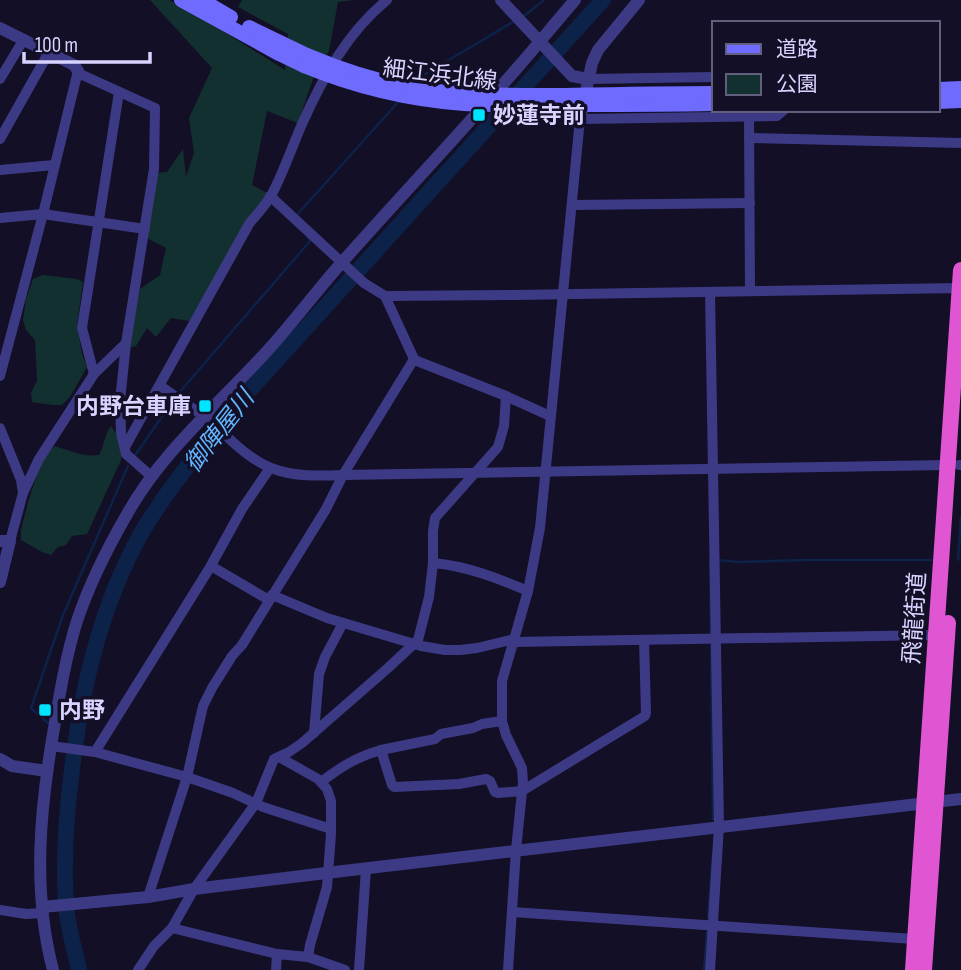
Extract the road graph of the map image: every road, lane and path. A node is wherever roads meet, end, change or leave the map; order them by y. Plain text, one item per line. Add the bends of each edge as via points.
1 (181, 0) edge
2 (202, 0) edge
3 (387, 0) edge
4 (501, 0) edge
5 (575, 0) edge
6 (639, 0) edge
7 (0, 27) edge
8 (24, 40) junction
9 (544, 45) junction
10 (49, 52) junction
11 (305, 61) junction
12 (78, 72) junction
13 (712, 77) edge
14 (0, 79) edge
15 (588, 79) junction
16 (940, 89) edge
17 (961, 89) edge
18 (119, 92) junction
19 (712, 93) edge
20 (961, 101) edge
21 (940, 102) edge
22 (712, 104) edge
23 (782, 112) edge
24 (749, 117) junction
25 (580, 119) junction
26 (750, 138) junction
27 (0, 139) edge
28 (961, 143) edge
29 (54, 165) junction
30 (0, 170) edge
31 (271, 196) junction
32 (750, 203) junction
33 (572, 205) junction
34 (43, 214) junction
35 (0, 218) edge
36 (99, 223) junction
37 (145, 229) junction
38 (342, 262) junction
39 (961, 270) edge
40 (960, 288) edge
41 (750, 291) junction
42 (710, 292) junction
43 (562, 294) junction
44 (385, 296) junction
45 (126, 343) junction
46 (414, 359) junction
47 (2, 361) edge
48 (94, 374) junction
49 (0, 376) edge
50 (160, 386) junction
51 (506, 396) junction
52 (550, 416) junction
53 (206, 417) junction
54 (0, 428) edge
55 (961, 432) edge
56 (125, 447) junction
57 (956, 465) edge
58 (270, 468) junction
59 (712, 469) junction
60 (546, 471) junction
61 (476, 473) junction
62 (343, 475) junction
63 (151, 476) junction
64 (23, 493) junction
65 (5, 541) edge
66 (433, 564) junction
67 (211, 566) junction
68 (0, 582) edge
69 (528, 591) junction
70 (271, 598) junction
71 (343, 623) junction
72 (948, 635) edge
73 (713, 639) junction
74 (644, 640) junction
75 (513, 642) junction
76 (415, 644) junction
77 (502, 721) junction
78 (314, 733) junction
79 (55, 746) junction
80 (381, 750) junction
81 (92, 751) junction
82 (279, 757) junction
83 (0, 759) edge
84 (47, 771) junction
85 (187, 777) junction
86 (321, 782) junction
87 (522, 791) junction
88 (961, 799) edge
89 (256, 803) junction
90 (930, 803) junction
91 (719, 826) junction
92 (331, 829) junction
93 (516, 850) junction
94 (366, 869) junction
95 (326, 873) junction
96 (194, 889) junction
97 (148, 897) junction
98 (45, 909) junction
99 (0, 911) edge
100 (512, 912) junction
101 (713, 925) junction
102 (172, 928) junction
103 (915, 939) junction
104 (277, 954) junction
105 (308, 957) junction
106 (52, 970) edge
107 (138, 970) edge
108 (276, 970) edge
109 (345, 970) edge
110 (359, 970) edge
111 (509, 970) edge
112 (710, 970) edge
113 (913, 970) edge
114 (924, 970) edge

1 - 11 main road, 細江浜北線 via 278,54
2 - 11 main road, 細江浜北線
3 - 31 street via 363,22 328,70
4 - 9 street
5 - 9 street
6 - 15 street via 598,50
7 - 8 street
8 - 10 street
8 - 14 street
9 - 15 street via 572,76
9 - 38 street via 520,65
10 - 12 street
10 - 27 street
11 - 19 main road, 細江浜北線, bridge via 457,93
11 - 22 main road, 細江浜北線, bridge via 332,77 361,86 454,103
12 - 18 street
12 - 29 street
13 - 15 street
15 - 25 street
16 - 17 main road
18 - 36 street
18 - 37 street via 155,108 154,169
20 - 21 main road
23 - 24 street
24 - 25 street
24 - 26 street
25 - 33 street
26 - 28 street
26 - 32 street
29 - 30 street
29 - 34 street
31 - 38 street
31 - 50 street via 249,224
32 - 33 street
32 - 41 street
33 - 43 street
34 - 35 street
34 - 36 street
34 - 47 street
36 - 37 street
36 - 48 street via 82,328
37 - 45 street
38 - 44 street
38 - 53 street
39 - 40 highway, 飛龍街道
40 - 41 street
40 - 57 highway, 飛龍街道
41 - 42 street
42 - 43 street
42 - 59 street
43 - 44 street
43 - 52 street
44 - 46 street
45 - 48 street
45 - 56 street via 120,401
46 - 51 street
46 - 62 street
47 - 49 street
48 - 64 street via 39,459
50 - 53 street
50 - 56 street
51 - 52 street
51 - 61 street via 498,447
52 - 60 street
53 - 58 street
53 - 63 street
54 - 64 street
55 - 57 highway, 飛龍街道
56 - 63 street via 126,454
57 - 59 street
57 - 72 highway, 飛龍街道
58 - 62 street via 297,475
58 - 67 street
59 - 60 street
59 - 73 street
60 - 61 street
60 - 69 street
61 - 62 street
61 - 66 street via 435,519
62 - 70 street
63 - 79 street via 126,514 85,600 65,667
64 - 65 street
65 - 68 street
66 - 69 street via 471,570
66 - 76 street via 427,608
67 - 70 street
67 - 81 street
69 - 75 street
70 - 71 street
70 - 85 street via 203,706
71 - 76 street
71 - 78 street via 319,674
72 - 73 street
72 - 90 highway, 飛龍街道
73 - 74 street
73 - 91 street
74 - 75 street
74 - 87 street via 645,716
75 - 76 street via 452,650
75 - 77 street via 502,681
76 - 78 street
77 - 80 street
77 - 87 street via 522,768
78 - 82 street
79 - 81 street
79 - 84 street
80 - 86 street via 362,755
80 - 87 street via 394,787 486,779 498,793
81 - 85 street
82 - 86 street
82 - 89 street via 274,759
83 - 84 street via 12,766
84 - 98 street via 40,840
85 - 89 street
85 - 97 street
86 - 92 street via 330,794
87 - 93 street
88 - 90 street
89 - 92 street
89 - 96 street
90 - 91 street
90 - 103 highway, 飛龍街道
90 - 114 highway, 飛龍街道
91 - 93 street
91 - 101 street
92 - 95 street
93 - 94 street
93 - 100 street
94 - 95 street
94 - 110 street
95 - 96 street
95 - 105 street via 327,887
96 - 97 street
96 - 102 street
97 - 98 street
98 - 99 street via 26,914
98 - 106 street via 43,929
100 - 101 street
100 - 111 street
101 - 103 street
101 - 112 street
102 - 104 street
102 - 107 street
103 - 113 highway, 飛龍街道
104 - 105 street
104 - 108 street
105 - 109 street

